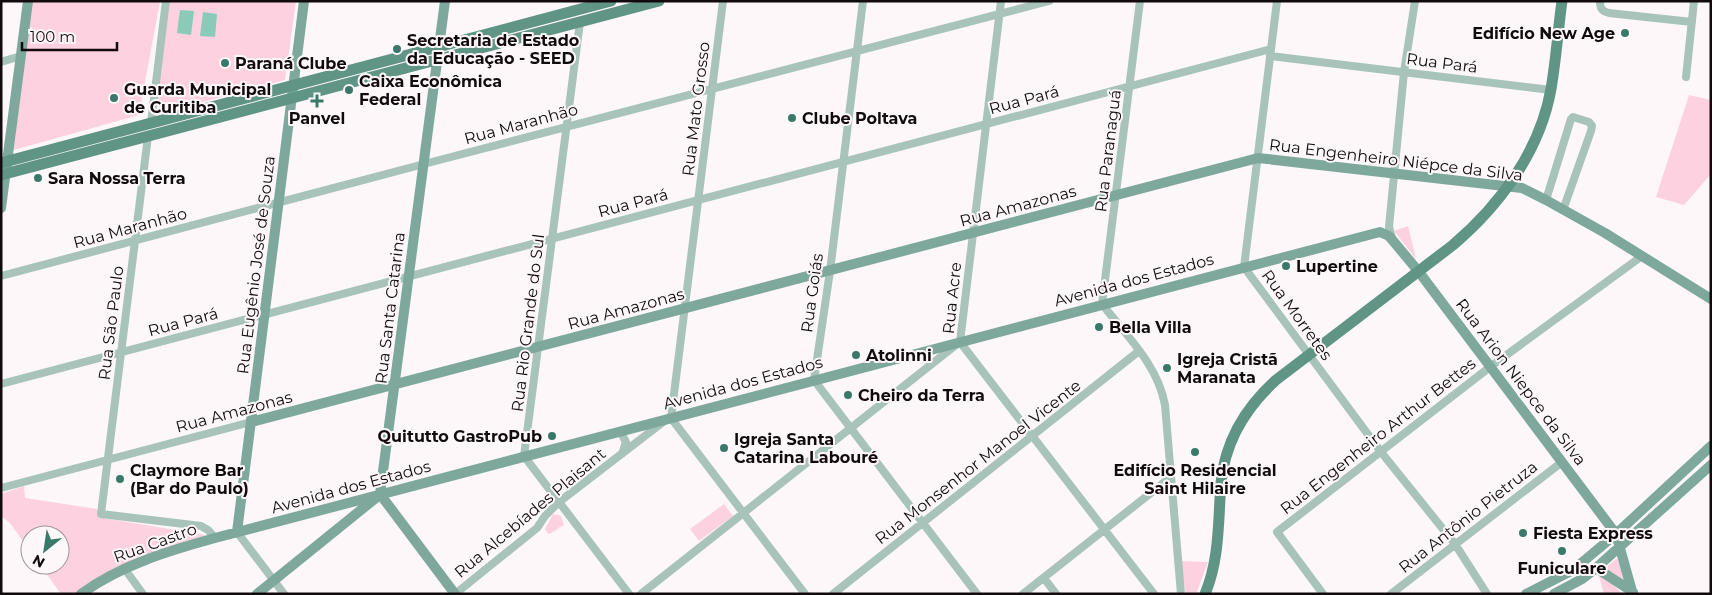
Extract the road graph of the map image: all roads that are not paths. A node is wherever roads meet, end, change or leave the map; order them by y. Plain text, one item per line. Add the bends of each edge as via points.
1 (28, 1) edge
2 (166, 1) edge
3 (304, 1) edge
4 (445, 1) edge
5 (611, 1) edge
6 (659, 1) edge
7 (723, 1) edge
8 (863, 1) edge
9 (1002, 1) edge
10 (1049, 1) edge
11 (1140, 1) edge
12 (1277, 1) edge
13 (1415, 1) edge
14 (1562, 1) edge
15 (1600, 1) edge
16 (1694, 1) edge
17 (583, 5) edge
18 (1000, 14) junction
19 (580, 22) junction
20 (1692, 22) junction
21 (439, 47) junction
22 (857, 51) junction
23 (1271, 52) junction
24 (21, 56) junction
25 (437, 60) junction
26 (1, 62) edge
27 (363, 67) junction
28 (1404, 72) junction
29 (1686, 77) dead end
30 (364, 79) junction
31 (293, 86) junction
32 (1129, 86) junction
33 (713, 89) junction
34 (1551, 90) junction
35 (292, 99) junction
36 (151, 123) junction
37 (986, 124) junction
38 (567, 127) junction
39 (148, 136) junction
40 (1258, 158) junction
41 (4, 162) edge
42 (843, 162) junction
43 (424, 164) junction
44 (1394, 174) junction
45 (3, 175) edge
46 (1508, 188) junction
47 (1116, 195) junction
48 (698, 200) junction
49 (1546, 200) junction
50 (278, 203) junction
51 (1, 208) edge
52 (1564, 210) junction
53 (973, 233) junction
54 (552, 238) junction
55 (1392, 238) junction
56 (136, 241) junction
57 (1642, 256) junction
58 (1244, 267) junction
59 (830, 270) junction
60 (1419, 272) junction
61 (1, 276) edge
62 (409, 276) junction
63 (1711, 300) edge
64 (1102, 304) junction
65 (684, 309) junction
66 (264, 314) junction
67 (960, 342) junction
68 (539, 347) junction
69 (1139, 351) junction
70 (121, 353) junction
71 (1309, 355) junction
72 (1490, 368) junction
73 (814, 380) junction
74 (1, 384) edge
75 (395, 385) junction
76 (668, 419) junction
77 (251, 422) junction
78 (851, 428) junction
79 (620, 431) junction
80 (1033, 436) junction
81 (1711, 446) edge
82 (1381, 452) junction
83 (622, 454) junction
84 (524, 456) junction
85 (108, 460) junction
86 (1562, 462) junction
87 (1711, 465) edge
88 (1171, 477) junction
89 (1, 488) edge
90 (380, 494) junction
91 (559, 502) junction
92 (743, 513) junction
93 (923, 522) junction
94 (1105, 529) junction
95 (237, 532) junction
96 (1616, 534) junction
97 (215, 538) junction
98 (1455, 544) junction
99 (1619, 548) junction
100 (124, 568) junction
101 (1596, 568) junction
102 (1044, 578) junction
103 (274, 580) junction
104 (1634, 592) edge
105 (81, 594) edge
106 (143, 594) edge
107 (257, 594) edge
108 (284, 594) edge
109 (455, 594) edge
110 (630, 594) edge
111 (641, 594) edge
112 (805, 594) edge
113 (833, 594) edge
114 (977, 594) edge
115 (1023, 594) edge
116 (1056, 594) edge
117 (1154, 594) edge
118 (1181, 594) edge
119 (1206, 594) edge
120 (1323, 594) edge
121 (1391, 594) edge
122 (1487, 594) edge
123 (1526, 594) edge
124 (1554, 594) edge

1 - 24 street
2 - 36 street
3 - 31 street, Rua Eugênio José de Souza
4 - 21 street, Rua Santa Catarina
5 - 17 main road
6 - 19 main road
7 - 33 street, Rua Mato Grosso
8 - 22 street, Rua Goiás
9 - 18 street, Rua Acre
10 - 18 street, Rua Maranhão
11 - 32 street, Rua Paranaguá
12 - 23 street, Rua Morretes
13 - 28 street
14 - 34 main road
15 - 20 street via 1603,11 1609,13
16 - 20 street
17 - 21 main road
18 - 22 street, Rua Maranhão
18 - 37 street, Rua Acre
19 - 25 main road
19 - 38 street, Rua Rio Grande do Sul
20 - 29 street
21 - 25 street, Rua Santa Catarina
21 - 27 main road
22 - 33 street, Rua Maranhão
22 - 42 street, Rua Goiás
23 - 28 street, Rua Pará
23 - 32 street, Rua Pará
23 - 40 street, Rua Morretes
24 - 26 street
24 - 41 street
25 - 30 main road
25 - 43 street, Rua Santa Catarina
27 - 30 main road via 358,73
27 - 31 main road
28 - 34 street, Rua Pará
28 - 44 street
30 - 35 main road
31 - 35 street, Rua Eugênio José de Souza
31 - 36 main road
32 - 37 street, Rua Pará
32 - 47 street, Rua Paranaguá
33 - 38 street, Rua Maranhão
33 - 48 street, Rua Mato Grosso
34 - 46 main road via 1539,129
35 - 39 main road
35 - 50 street, Rua Eugênio José de Souza
36 - 41 main road
37 - 42 street, Rua Pará
37 - 53 street, Rua Acre
38 - 43 street, Rua Maranhão
38 - 54 street, Rua Rio Grande do Sul
39 - 45 main road
39 - 56 street, Rua São Paulo
40 - 44 street, Rua Engenheiro Niépce da Silva
40 - 47 street, Rua Amazonas
40 - 58 street, Rua Morretes
41 - 45 street
42 - 48 street, Rua Pará
42 - 59 street, Rua Goiás
43 - 50 street, Rua Maranhão
43 - 62 street, Rua Santa Catarina
44 - 46 street, Rua Engenheiro Niépce da Silva
44 - 55 street via 1389,230
45 - 51 street
46 - 49 street, Rua Engenheiro Niépce da Silva via 1522,188
46 - 60 main road via 1469,232
47 - 53 street, Rua Amazonas
47 - 64 street, Rua Paranaguá
48 - 54 street, Rua Pará
48 - 65 street, Rua Mato Grosso
49 - 52 street, Rua Engenheiro Niépce da Silva
49 - 52 street via 1570,119 1589,122 1591,131
50 - 56 street, Rua Maranhão
50 - 66 street, Rua Eugênio José de Souza
52 - 57 street, Rua Engenheiro Niépce da Silva
53 - 59 street, Rua Amazonas
53 - 67 street, Rua Acre
54 - 62 street, Rua Pará
54 - 68 street, Rua Rio Grande do Sul
55 - 58 street, Avenida dos Estados via 1384,232 1377,232
55 - 60 street, Rua Arion Niepce da Silva
56 - 61 street, Rua Maranhão
56 - 70 street, Rua São Paulo
57 - 63 street, Rua Engenheiro Niépce da Silva
57 - 72 street, Rua Engenheiro Arthur Bettes
58 - 64 street, Avenida dos Estados
58 - 71 street, Rua Morretes
59 - 65 street, Rua Amazonas
59 - 73 street, Rua Goiás
60 - 71 main road
60 - 72 street, Rua Arion Niepce da Silva
62 - 66 street, Rua Pará
62 - 75 street, Rua Santa Catarina
64 - 67 street, Avenida dos Estados
64 - 69 street
65 - 68 street, Rua Amazonas
65 - 76 street, Rua Mato Grosso
66 - 70 street, Rua Pará
66 - 77 street, Rua Eugênio José de Souza
67 - 73 street, Avenida dos Estados
67 - 78 street
67 - 80 street, Rua Acre
68 - 75 street, Rua Amazonas
68 - 84 street, Rua Rio Grande do Sul
69 - 80 street, Rua Monsenhor Manoel Vicente
69 - 88 street via 1158,379 1163,396
70 - 74 street, Rua Pará
70 - 85 street, Rua São Paulo
71 - 82 street, Rua Morretes
71 - 119 main road via 1254,401 1233,436 1224,466 1216,560
72 - 82 street, Rua Engenheiro Arthur Bettes
72 - 86 street, Rua Arion Niepce da Silva
73 - 76 street, Avenida dos Estados
73 - 78 street
75 - 77 street, Rua Amazonas
75 - 90 street, Rua Santa Catarina
76 - 79 street, Avenida dos Estados
76 - 83 street, Rua Alcebíades Plaisant
76 - 92 street
77 - 85 street, Rua Amazonas
77 - 95 street, Rua Eugênio José de Souza
78 - 92 street
78 - 93 street
79 - 83 street, Rua Alcebíades Plaisant via 626,442
79 - 84 street, Avenida dos Estados
80 - 93 street, Rua Monsenhor Manoel Vicente
80 - 94 street, Rua Acre
81 - 96 street
82 - 98 street, Rua Morretes
82 - 120 street, Rua Engenheiro Arthur Bettes via 1277,532
83 - 91 street, Rua Alcebíades Plaisant
84 - 90 street, Avenida dos Estados
84 - 91 street
85 - 89 street, Rua Amazonas
85 - 97 street, Rua São Paulo via 101,514 201,526
86 - 96 street, Rua Arion Niepce da Silva
86 - 98 street, Rua Antônio Pietruza
87 - 99 street
88 - 94 street
88 - 118 street
90 - 95 street, Avenida dos Estados
90 - 103 street
90 - 109 street
91 - 109 street, Rua Alcebíades Plaisant via 537,528
91 - 110 street
92 - 111 street
92 - 112 street
93 - 113 street, Rua Monsenhor Manoel Vicente
93 - 114 street
94 - 102 street
94 - 117 street, Rua Acre
95 - 97 street, Avenida dos Estados
95 - 103 street
96 - 99 street, Rua Arion Niepce da Silva
96 - 123 street via 1573,570
97 - 100 street, Rua Castro
98 - 121 street, Rua Antônio Pietruza
98 - 122 street, Rua Morretes
99 - 101 street
99 - 104 street, Rua Arion Niepce da Silva
100 - 105 street, Rua Castro
100 - 106 street
101 - 104 street
101 - 124 street
102 - 115 street
102 - 116 street
103 - 107 street
103 - 108 street

